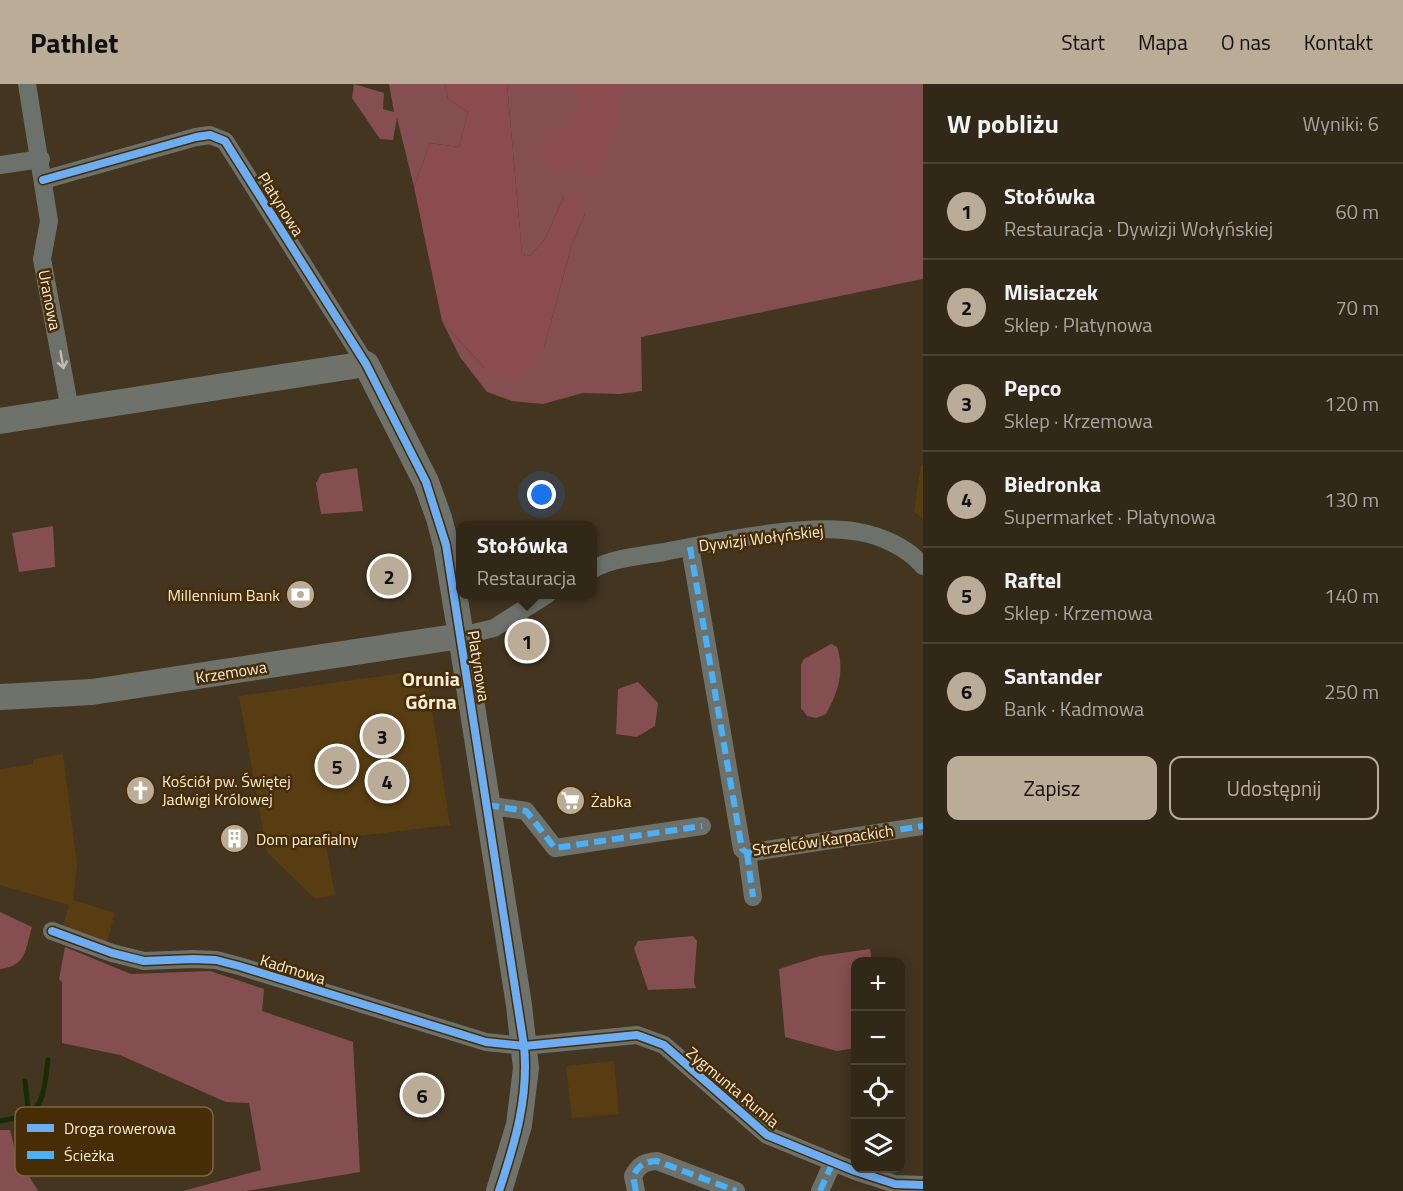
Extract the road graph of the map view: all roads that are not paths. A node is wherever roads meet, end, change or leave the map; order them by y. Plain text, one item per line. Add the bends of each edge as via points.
1 (27, 84) edge
2 (41, 159) junction
3 (0, 165) edge
4 (43, 180) junction
5 (366, 364) junction
6 (70, 410) junction
7 (0, 421) edge
8 (690, 547) junction
9 (923, 566) edge
10 (597, 567) edge
11 (540, 599) edge
12 (461, 636) junction
13 (0, 698) edge
14 (487, 805) junction
15 (702, 826) dead end
16 (923, 826) edge
17 (747, 853) junction
18 (753, 897) dead end
19 (52, 931) dead end
20 (524, 1046) junction
21 (832, 1162) junction
22 (923, 1185) edge
23 (500, 1191) edge
24 (636, 1191) edge
25 (736, 1191) edge
26 (820, 1191) edge

1 - 2 street, Uranowa
2 - 3 street
2 - 4 street, Uranowa
4 - 5 street, Platynowa via 210,135 225,141
4 -> 6 street, Uranowa via 49,221 42,259
5 - 6 street
5 - 12 street, Platynowa via 426,482 439,518
6 - 7 street
8 - 9 street, Dywizji Wołyńskiej via 834,529 890,541
8 - 10 street, Dywizji Wołyńskiej
8 - 17 street, Strzelców Karpackich via 742,849
11 - 12 street via 494,628
12 - 13 street, Krzemowa via 92,692
12 - 14 street, Platynowa
14 - 15 street via 526,811 555,848
14 - 20 street, Platynowa
16 - 17 street, Strzelców Karpackich
17 - 18 street
19 - 20 street, Kadmowa via 144,961 216,960 486,1042
20 - 21 street, Zygmunta Rumla via 637,1035 648,1039 664,1046 767,1135
20 - 23 street, Platynowa via 523,1107
21 - 22 street, Zygmunta Rumla via 895,1184
21 - 26 street
24 - 25 street via 633,1176 638,1167 657,1161

